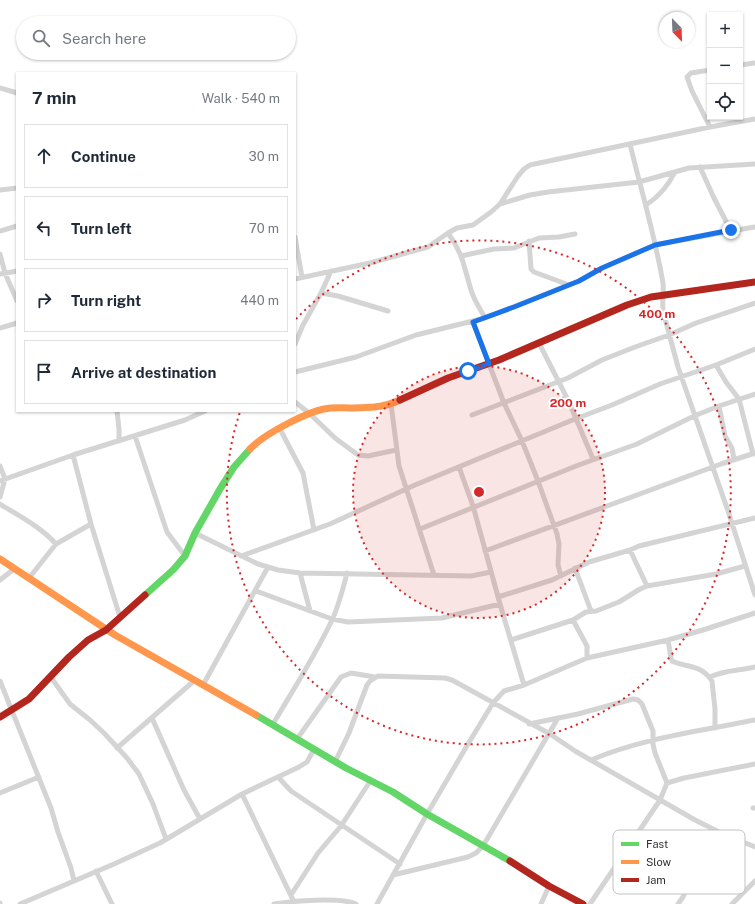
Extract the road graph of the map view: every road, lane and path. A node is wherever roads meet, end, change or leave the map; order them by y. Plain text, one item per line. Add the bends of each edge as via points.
1 (755, 63) edge
2 (743, 65) edge
3 (707, 70) edge
4 (0, 88) edge
5 (16, 93) edge
6 (755, 120) edge
7 (710, 127) junction
8 (630, 144) junction
9 (755, 164) edge
10 (700, 167) junction
11 (675, 172) junction
12 (639, 182) junction
13 (16, 188) edge
14 (0, 190) edge
15 (500, 204) junction
16 (646, 206) junction
17 (16, 226) edge
18 (755, 228) edge
19 (731, 230) junction
20 (0, 231) edge
21 (448, 233) junction
22 (575, 234) dead end
23 (529, 241) junction
24 (655, 245) junction
25 (296, 248) edge
26 (0, 254) edge
27 (461, 256) junction
28 (16, 271) edge
29 (331, 271) junction
30 (3, 273) edge
31 (302, 277) junction
32 (296, 279) edge
33 (755, 282) edge
34 (569, 285) junction
35 (321, 293) junction
36 (662, 295) junction
37 (16, 299) edge
38 (755, 303) edge
39 (388, 312) dead end
40 (485, 318) junction
41 (473, 322) junction
42 (16, 323) edge
43 (0, 328) edge
44 (669, 335) junction
45 (296, 342) edge
46 (539, 343) junction
47 (755, 350) edge
48 (489, 364) junction
49 (716, 365) junction
50 (296, 372) edge
51 (681, 377) junction
52 (558, 382) junction
53 (755, 394) edge
54 (739, 399) junction
55 (296, 403) edge
56 (504, 403) junction
57 (392, 404) junction
58 (718, 406) junction
59 (117, 412) edge
60 (203, 412) edge
61 (309, 413) junction
62 (472, 415) dead end
63 (694, 416) junction
64 (576, 419) junction
65 (280, 428) junction
66 (135, 436) junction
67 (119, 441) junction
68 (522, 441) junction
69 (396, 450) junction
70 (754, 454) edge
71 (73, 455) junction
72 (593, 459) junction
73 (734, 460) junction
74 (0, 466) edge
75 (459, 467) junction
76 (712, 467) junction
77 (2, 480) edge
78 (538, 481) junction
79 (406, 489) junction
80 (0, 498) edge
81 (0, 504) edge
82 (473, 507) junction
83 (755, 518) edge
84 (91, 524) junction
85 (731, 524) junction
86 (554, 526) junction
87 (420, 529) junction
88 (314, 530) junction
89 (195, 533) junction
90 (56, 544) junction
91 (630, 550) junction
92 (485, 551) junction
93 (184, 556) junction
94 (241, 556) junction
95 (0, 559) edge
96 (745, 566) junction
97 (268, 567) junction
98 (575, 568) junction
99 (14, 569) junction
100 (491, 572) junction
101 (300, 573) junction
102 (348, 573) junction
103 (434, 575) junction
104 (561, 576) junction
105 (29, 578) junction
106 (0, 580) edge
107 (647, 586) junction
108 (754, 586) edge
109 (256, 591) junction
110 (755, 595) edge
111 (498, 597) junction
112 (500, 604) junction
113 (310, 611) junction
114 (591, 611) junction
115 (755, 613) edge
116 (120, 617) junction
117 (332, 619) junction
118 (573, 620) junction
119 (106, 630) junction
120 (511, 640) junction
121 (668, 640) junction
122 (587, 658) junction
123 (755, 667) edge
124 (50, 676) junction
125 (375, 677) junction
126 (710, 677) junction
127 (194, 680) junction
128 (0, 681) edge
129 (203, 685) junction
130 (524, 685) junction
131 (493, 703) junction
132 (12, 710) junction
133 (0, 717) edge
134 (152, 718) junction
135 (558, 718) junction
136 (755, 720) edge
137 (273, 724) junction
138 (529, 724) junction
139 (715, 728) junction
140 (550, 734) junction
141 (297, 739) junction
142 (653, 740) junction
143 (118, 748) junction
144 (314, 750) junction
145 (591, 760) junction
146 (335, 762) junction
147 (755, 764) edge
148 (39, 777) junction
149 (278, 777) junction
150 (371, 780) junction
151 (667, 783) junction
152 (0, 792) edge
153 (242, 794) junction
154 (660, 800) junction
155 (426, 814) junction
156 (200, 819) junction
157 (342, 826) junction
158 (640, 830) edge
159 (715, 830) edge
160 (166, 839) junction
161 (745, 843) edge
162 (483, 846) junction
163 (755, 847) edge
164 (400, 864) junction
165 (613, 870) edge
166 (96, 871) junction
167 (393, 875) junction
168 (74, 881) junction
169 (755, 881) edge
170 (549, 886) junction
171 (745, 891) edge
172 (684, 894) edge
173 (742, 894) edge
174 (291, 895) junction
175 (295, 902) edge
176 (20, 904) edge
177 (112, 904) edge
178 (274, 904) edge
179 (356, 904) edge
180 (377, 904) edge
181 (541, 904) edge
182 (583, 904) edge
183 (590, 904) edge
184 (678, 904) edge
185 (732, 904) edge

1 - 2 street
3 - 7 street via 691,73 687,77
4 - 5 street
6 - 7 street
7 - 8 street
8 - 12 street
8 - 15 street via 530,166 518,176
9 - 10 street
10 - 11 street
10 - 19 street
11 - 12 street
11 - 16 street via 664,191
12 - 15 street via 548,192
12 - 16 street
13 - 14 street
15 - 21 street via 473,225 457,228
16 - 24 street
17 - 20 street
18 - 19 street
19 - 24 street
21 - 27 street
21 - 29 street via 428,247
22 - 23 street
23 - 27 street via 514,248
23 - 34 street via 531,269
24 - 34 street
24 - 36 street via 663,284
25 - 31 street
26 - 30 street
27 - 40 street via 471,292
28 - 30 street
29 - 31 street
29 - 35 street
30 - 37 street
31 - 32 street
33 - 36 street
34 - 40 street
35 - 39 street
35 - 45 street
36 - 44 street
36 - 46 street via 627,305
38 - 44 street
40 - 41 street
41 - 48 street
41 - 50 street via 416,335 356,357
42 - 43 street
44 - 51 street
44 - 52 street via 602,360
46 - 48 street
46 - 52 street
47 - 49 street
48 - 56 street
48 - 57 street via 448,378
49 - 51 street
49 - 54 street
51 - 63 street
51 - 64 street
52 - 56 street
52 - 64 street
53 - 54 street
54 - 58 street
54 - 70 street
55 - 61 street
56 - 62 street
56 - 68 street
57 - 61 street via 372,408 330,408
57 - 69 street
58 - 63 street
58 - 73 street
59 - 67 street
60 - 66 street
61 - 65 street
61 - 69 street via 335,438 358,455 368,456
63 - 72 street via 637,444
63 - 76 street
64 - 68 street
64 - 72 street
65 - 88 street via 303,473
65 - 89 street via 256,443 234,467
66 - 67 street
66 - 93 street via 167,532
67 - 71 street
68 - 75 street
68 - 78 street
69 - 79 street
70 - 73 street
71 - 77 street
71 - 84 street
72 - 78 street
73 - 76 street
74 - 77 street
75 - 79 street
75 - 82 street
76 - 85 street
76 - 86 street
77 - 80 street
78 - 82 street
78 - 86 street
79 - 87 street
79 - 88 street
81 - 90 street via 33,524
82 - 87 street
82 - 92 street
83 - 85 street
84 - 90 street
84 - 116 street
85 - 91 street via 654,541
85 - 96 street
86 - 92 street
86 - 104 street via 559,544 557,558
87 - 103 street
88 - 94 street
89 - 93 street
89 - 94 street
90 - 105 street
91 - 98 street
91 - 107 street
92 - 100 street
93 - 116 street via 174,570
94 - 97 street
95 - 99 street
96 - 107 street via 716,574
96 - 108 street
97 - 101 street
97 - 109 street
98 - 104 street
98 - 114 street
99 - 105 street
99 - 106 street
100 - 103 street via 471,576
100 - 111 street
101 - 102 street
101 - 113 street
102 - 103 street
102 - 117 street
104 - 111 street
105 - 119 street
107 - 114 street via 619,602
108 - 110 street
109 - 113 street
109 - 129 street
111 - 112 street
112 - 117 street via 442,618 348,622
112 - 120 street
113 - 117 street
114 - 118 street
115 - 121 street
116 - 119 street
117 - 137 street
118 - 120 street
118 - 122 street via 587,646
119 - 124 street via 88,640
119 - 127 street
120 - 130 street
121 - 122 street
121 - 126 street via 672,661 696,668
122 - 130 street
123 - 126 street via 726,671
124 - 132 street via 29,699
124 - 143 street via 70,704 94,722
125 - 131 street via 445,678
125 - 141 street via 350,673 342,677
125 - 146 street via 367,685
126 - 139 street via 714,685
127 - 129 street
127 - 134 street
128 - 132 street
129 - 137 street
130 - 131 street via 504,691
131 - 138 street
131 - 155 street
132 - 133 street
132 - 148 street
134 - 143 street
134 - 156 street via 184,790
135 - 138 street
135 - 140 street
135 - 142 street via 633,699 638,700 653,731
136 - 139 street
137 - 141 street
138 - 140 street
139 - 142 street
140 - 145 street
140 - 162 street
141 - 144 street
142 - 145 street
142 - 151 street via 653,747
143 - 160 street via 138,774
144 - 146 street
144 - 149 street via 307,762
145 - 154 street
146 - 150 street
147 - 151 street
148 - 152 street
148 - 168 street via 72,868
149 - 153 street
149 - 157 street via 291,791
150 - 155 street
150 - 157 street
151 - 154 street
153 - 156 street
153 - 174 street
154 - 158 street
154 - 159 street
155 - 162 street
155 - 164 street
156 - 160 street
157 - 164 street
157 - 174 street via 314,858
160 - 166 street
161 - 163 street
162 - 167 street via 468,856
162 - 170 street
164 - 167 street
165 - 183 street
166 - 168 street
166 - 177 street
167 - 180 street
168 - 176 street
169 - 171 street
170 - 181 street
170 - 182 street
172 - 184 street
173 - 185 street
174 - 175 street
175 - 178 street
175 - 179 street via 346,901

